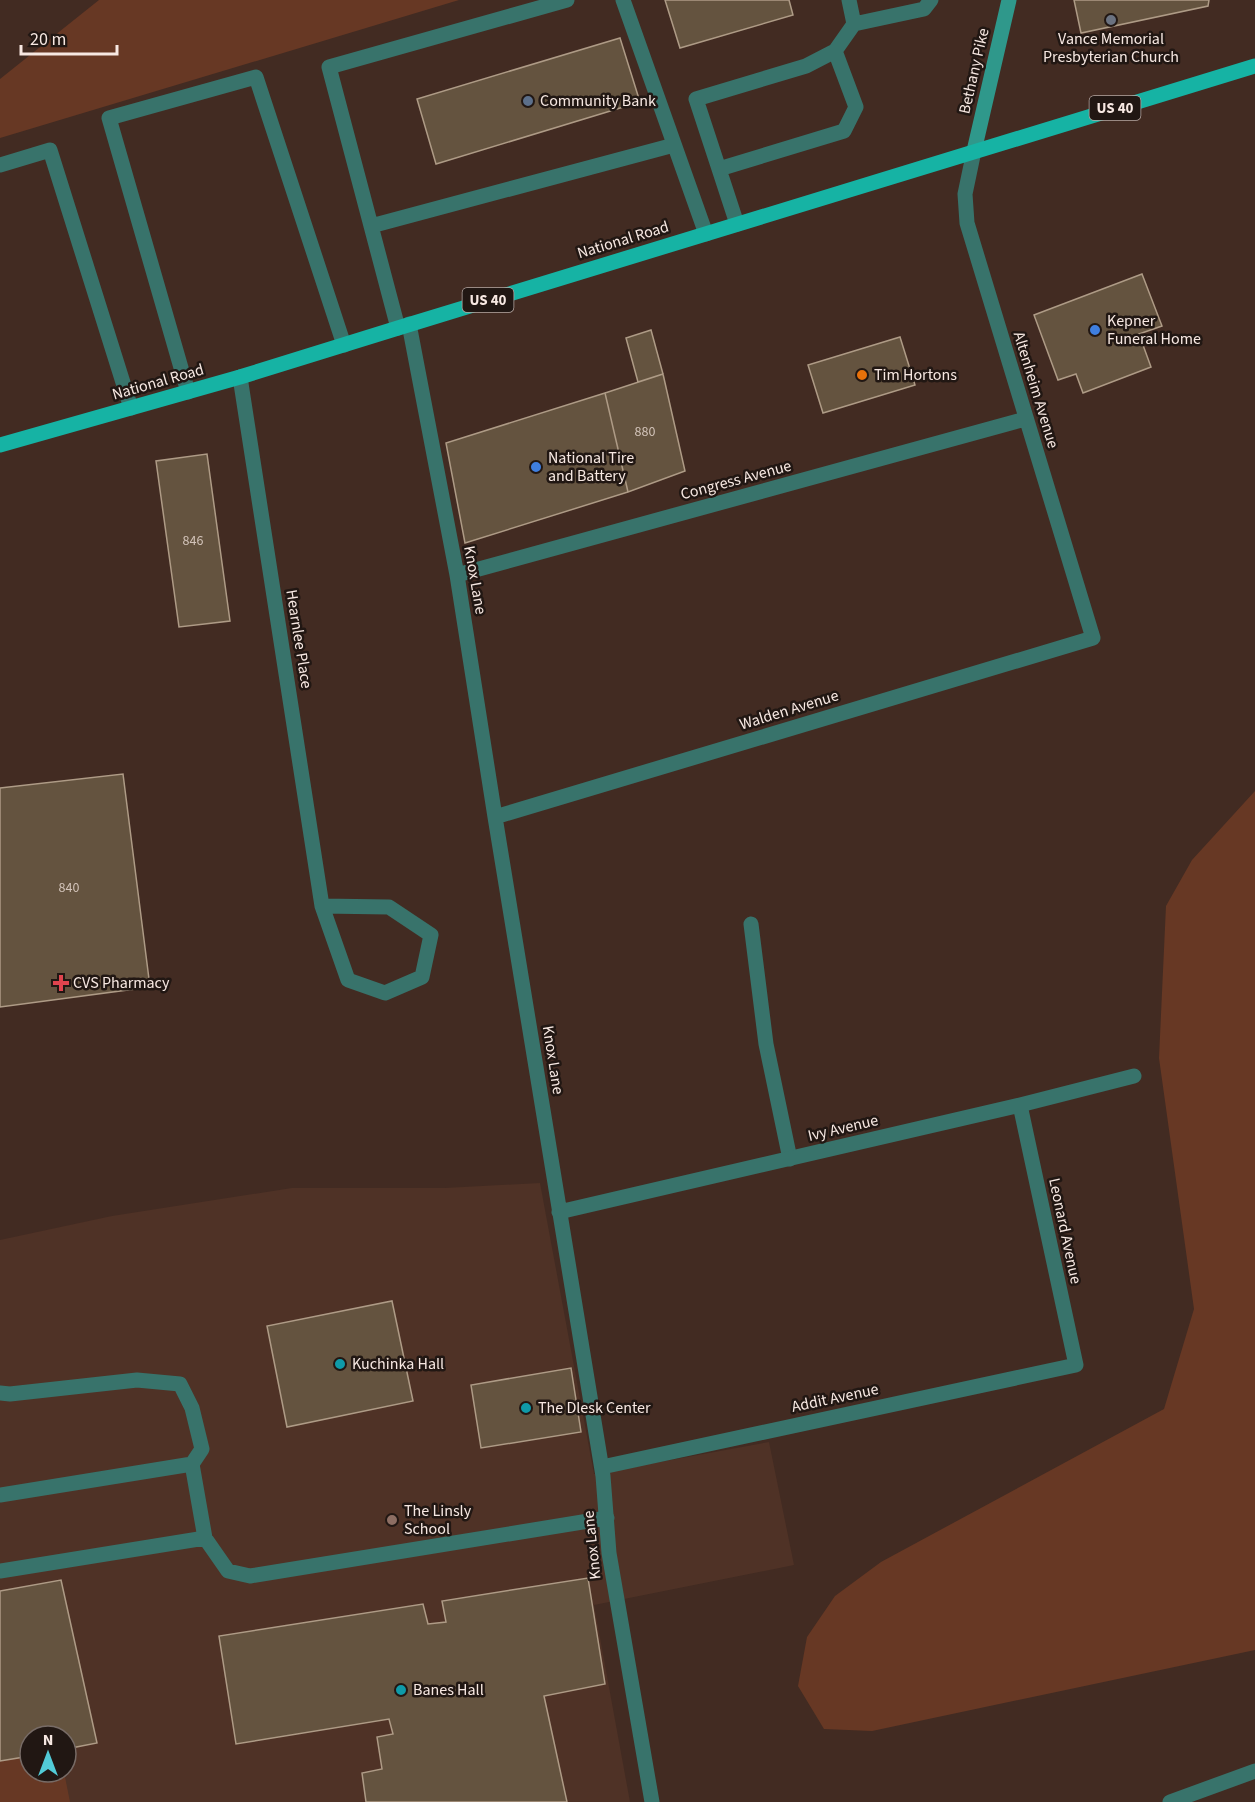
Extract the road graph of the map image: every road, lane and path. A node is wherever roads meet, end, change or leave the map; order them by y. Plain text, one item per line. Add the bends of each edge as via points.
1 (567, 0) edge
2 (623, 0) edge
3 (849, 0) edge
4 (930, 0) edge
5 (1009, 0) edge
6 (854, 24) junction
7 (835, 51) junction
8 (806, 66) junction
9 (1255, 66) edge
10 (768, 77) junction
11 (803, 82) dead end
12 (766, 93) dead end
13 (674, 146) junction
14 (974, 151) junction
15 (0, 165) edge
16 (719, 169) junction
17 (737, 224) junction
18 (371, 226) junction
19 (706, 234) junction
20 (404, 326) junction
21 (344, 345) junction
22 (240, 377) junction
23 (188, 392) junction
24 (131, 408) junction
25 (1025, 419) junction
26 (0, 445) edge
27 (457, 575) junction
28 (1093, 638) joint
29 (495, 818) junction
30 (322, 906) junction
31 (751, 924) dead end
32 (1134, 1076) dead end
33 (1020, 1105) junction
34 (790, 1159) junction
35 (559, 1212) junction
36 (1076, 1365) joint
37 (0, 1393) edge
38 (192, 1464) junction
39 (602, 1467) junction
40 (0, 1495) edge
41 (607, 1518) junction
42 (205, 1538) junction
43 (0, 1571) edge
44 (1255, 1771) edge
45 (652, 1802) edge
46 (1170, 1802) edge

1 - 18 street, Knox Lane via 329,67
2 - 13 street
3 - 6 street
4 - 6 street via 924,9
5 - 14 main road, Bethany Pike
6 - 7 street
7 - 8 street
7 - 16 street via 856,107 844,131 753,153
8 - 10 street
8 - 11 street
9 - 14 main road, National Road / US 40
10 - 12 street
10 - 16 street via 696,99
13 - 18 street
13 - 19 street
14 - 17 main road, National Road / US 40
14 - 25 street, Altenheim Avenue via 965,194 967,223
15 - 24 street via 50,150
16 - 17 street
17 - 19 main road, National Road / US 40
18 - 20 street, Knox Lane
19 - 20 main road, National Road / US 40
20 - 21 main road, National Road / US 40
20 - 27 street, Knox Lane
21 - 22 main road, National Road / US 40
21 - 23 street via 256,77 109,118
22 - 23 main road, National Road / US 40
22 - 30 street, Hearnlee Place
23 - 24 main road, National Road / US 40
24 - 26 main road, National Road / US 40
25 - 27 street, Congress Avenue
25 - 28 street, Altenheim Avenue
27 - 29 street, Knox Lane
28 - 29 street, Walden Avenue
29 - 35 street, Knox Lane
30 - 30 street, Hearnlee Place via 348,980 385,993 422,977 431,935 389,907
31 - 34 street via 766,1044
32 - 33 street, Ivy Avenue
33 - 34 street, Ivy Avenue
33 - 36 street, Leonard Avenue
34 - 35 street, Ivy Avenue
35 - 39 street, Knox Lane
36 - 39 street, Addit Avenue
37 - 38 street via 136,1380 180,1384 192,1408 202,1449
38 - 40 street
38 - 42 street
39 - 41 street, Knox Lane
41 - 42 street via 250,1576 228,1571
41 - 45 street, Knox Lane via 609,1552
42 - 43 street
44 - 46 street

